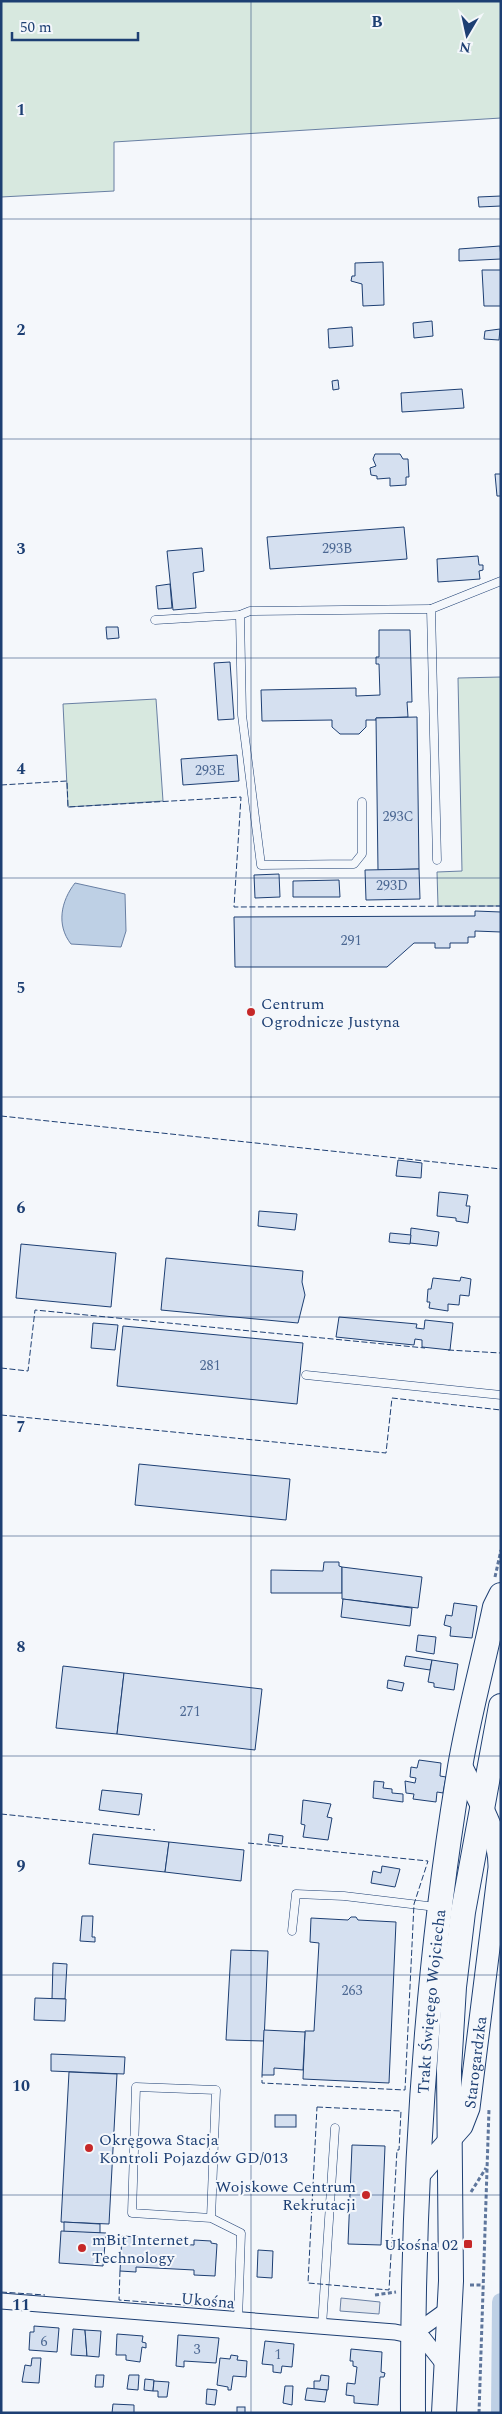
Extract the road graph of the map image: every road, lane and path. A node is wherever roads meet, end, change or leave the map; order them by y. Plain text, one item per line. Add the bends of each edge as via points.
1 (501, 580) edge
2 (431, 609) junction
3 (240, 615) junction
4 (155, 620) dead end
5 (362, 802) dead end
6 (437, 860) dead end
7 (306, 1375) dead end
8 (501, 1395) edge
9 (501, 1595) edge
10 (501, 1706) edge
11 (461, 1765) junction
12 (481, 1807) junction
13 (452, 1910) junction
14 (292, 1931) dead end
15 (494, 1978) edge
16 (490, 2106) dead end
17 (334, 2128) dead end
18 (450, 2141) junction
19 (486, 2167) junction
20 (418, 2176) junction
21 (469, 2200) dead end
22 (211, 2218) junction
23 (402, 2291) dead end
24 (375, 2295) dead end
25 (1, 2301) edge
26 (450, 2305) junction
27 (238, 2320) junction
28 (322, 2326) junction
29 (412, 2335) junction
30 (446, 2367) junction
31 (413, 2413) edge
32 (444, 2413) edge
33 (479, 2413) edge

1 - 2 lane
2 - 3 lane via 250,611
2 - 6 lane
3 - 4 lane
3 - 5 lane via 242,715 261,865 354,864 362,854
7 - 8 lane
9 - 11 main road, Trakt Świętego Wojciecha via 495,1607
10 - 12 main road, Trakt Świętego Wojciecha
11 - 12 main road, Starogardzka
11 - 13 main road, Trakt Świętego Wojciecha
12 - 13 main road, Trakt Świętego Wojciecha
12 - 15 main road, Starogardzka via 500,1856
13 - 14 lane via 344,1896 296,1894
13 - 18 main road, Trakt Świętego Wojciecha via 454,1987
13 - 20 main road, Trakt Świętego Wojciecha via 424,2048
15 - 18 main road, Starogardzka via 469,2108 462,2126
16 - 19 path
17 - 28 lane
18 - 20 main road, Starogardzka
18 - 26 main road, Trakt Świętego Wojciecha
19 - 21 path
19 - 33 path
20 - 29 main road, Trakt Świętego Wojciecha
22 - 22 lane via 132,2213 136,2086 216,2090
22 - 27 lane via 241,2233
23 - 24 path
25 - 27 street, Ukośna
26 - 29 street
26 - 30 main road, Trakt Świętego Wojciecha
27 - 28 street, Ukośna
28 - 29 street, Ukośna
29 - 30 street, Ukośna via 423,2338
29 - 31 main road, Trakt Świętego Wojciecha
30 - 32 main road, Trakt Świętego Wojciecha

